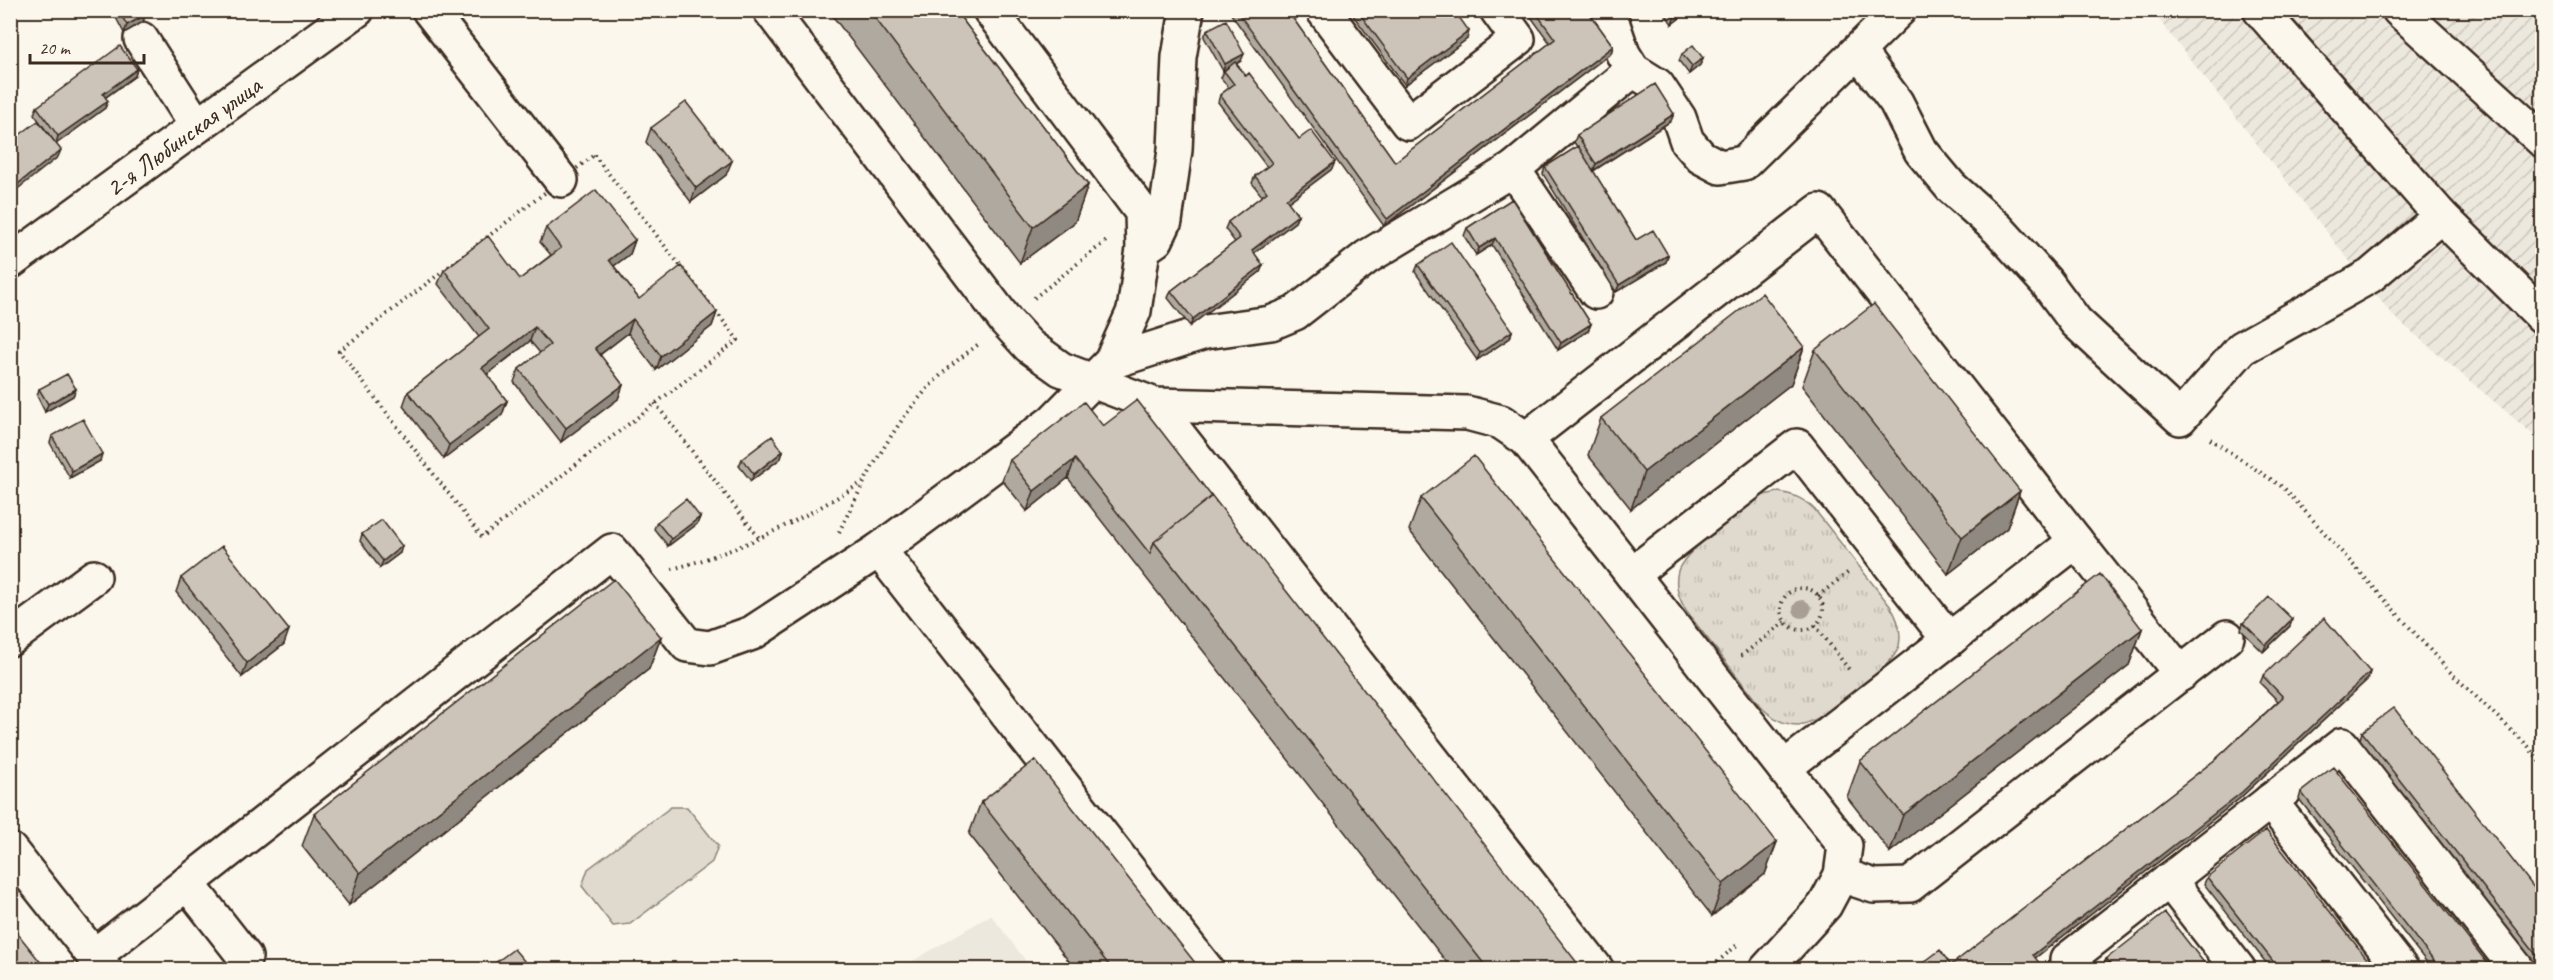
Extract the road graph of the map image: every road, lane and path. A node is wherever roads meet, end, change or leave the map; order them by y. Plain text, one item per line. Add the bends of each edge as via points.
1 (357, 10) edge
2 (429, 10) edge
3 (770, 10) edge
4 (990, 10) edge
5 (1187, 10) edge
6 (1323, 10) edge
7 (1497, 10) edge
8 (1608, 10) edge
9 (1899, 10) edge
10 (2260, 10) edge
11 (2399, 10) edge
12 (141, 39) dead end
13 (1858, 51) junction
14 (1633, 70) junction
15 (197, 126) junction
16 (2542, 140) edge
17 (1513, 169) junction
18 (561, 180) junction
19 (1142, 212) junction
20 (2441, 216) junction
21 (1143, 249) junction
22 (10, 262) edge
23 (1596, 292) dead end
24 (2542, 316) edge
25 (1006, 321) junction
26 (1101, 371) junction
27 (655, 403) junction
28 (1155, 405) junction
29 (2180, 418) junction
30 (1526, 439) junction
31 (864, 481) junction
32 (838, 534) dead end
33 (759, 538) junction
34 (2076, 541) junction
35 (879, 550) junction
36 (629, 573) junction
37 (1632, 574) junction
38 (94, 577) dead end
39 (1785, 621) junction
40 (1815, 625) junction
41 (2228, 637) dead end
42 (10, 639) edge
43 (1949, 640) junction
44 (2181, 674) junction
45 (1713, 678) junction
46 (1873, 699) junction
47 (2542, 765) edge
48 (1784, 768) junction
49 (2270, 801) junction
50 (10, 850) edge
51 (1841, 876) junction
52 (2169, 880) junction
53 (187, 883) junction
54 (245, 957) dead end
55 (100, 963) edge
56 (1207, 969) edge
57 (1598, 969) edge
58 (1766, 969) edge
59 (2074, 969) edge
60 (2239, 969) edge
61 (2402, 969) edge
62 (2518, 969) edge

1 - 15 street, 2-я Любинская улица
2 - 18 street
3 - 25 street
4 - 19 street
5 - 21 street via 1179,57 1175,150 1165,221 1156,240
6 - 7 street via 1408,123 1518,39
8 - 14 street via 1623,54
9 - 13 street
10 - 20 street
11 - 16 street
12 - 15 street
13 - 14 street via 1744,164 1720,167 1701,158 1687,141 1679,118 1657,85
13 - 29 street via 1896,102 1921,151 1951,187 1998,229 2076,322
14 - 17 street
15 - 22 street, 2-я Любинская улица
17 - 23 street
17 - 26 street via 1367,256 1295,313 1271,323 1205,332
18 - 27 path via 594,155 738,340
18 - 27 path via 339,351 482,537
19 - 21 street
19 - 25 path
20 - 24 street
20 - 29 street via 2370,276 2242,348
21 - 26 street via 1134,311
25 - 26 street via 1029,346 1061,369
25 - 31 path via 940,375
26 - 28 street
26 - 35 street via 1052,422
27 - 33 path
28 - 30 street via 1467,413 1501,422
28 - 57 street
29 - 47 path via 2284,488 2448,670 2528,746
30 - 34 street via 1819,211
30 - 37 street
31 - 32 path
31 - 33 path via 814,512
33 - 36 path via 714,558 658,572
34 - 43 street
34 - 44 street
35 - 36 street via 752,633 710,648 687,645
35 - 56 street
36 - 53 street via 612,550
37 - 43 street via 1797,446
37 - 45 street
38 - 42 street
39 - 40 path via 1799,629
39 - 40 path via 1784,598 1796,588 1804,588 1822,603
39 - 45 path
40 - 46 path
41 - 44 street
43 - 46 street
44 - 51 street via 1910,885 1874,886
45 - 48 street
46 - 48 street
48 - 51 street via 1845,846
49 - 52 street
49 - 61 street
49 - 62 street via 2342,745
50 - 55 street
51 - 58 street via 1825,905
52 - 59 street via 2067,960
52 - 60 street
53 - 54 street
53 - 55 street

